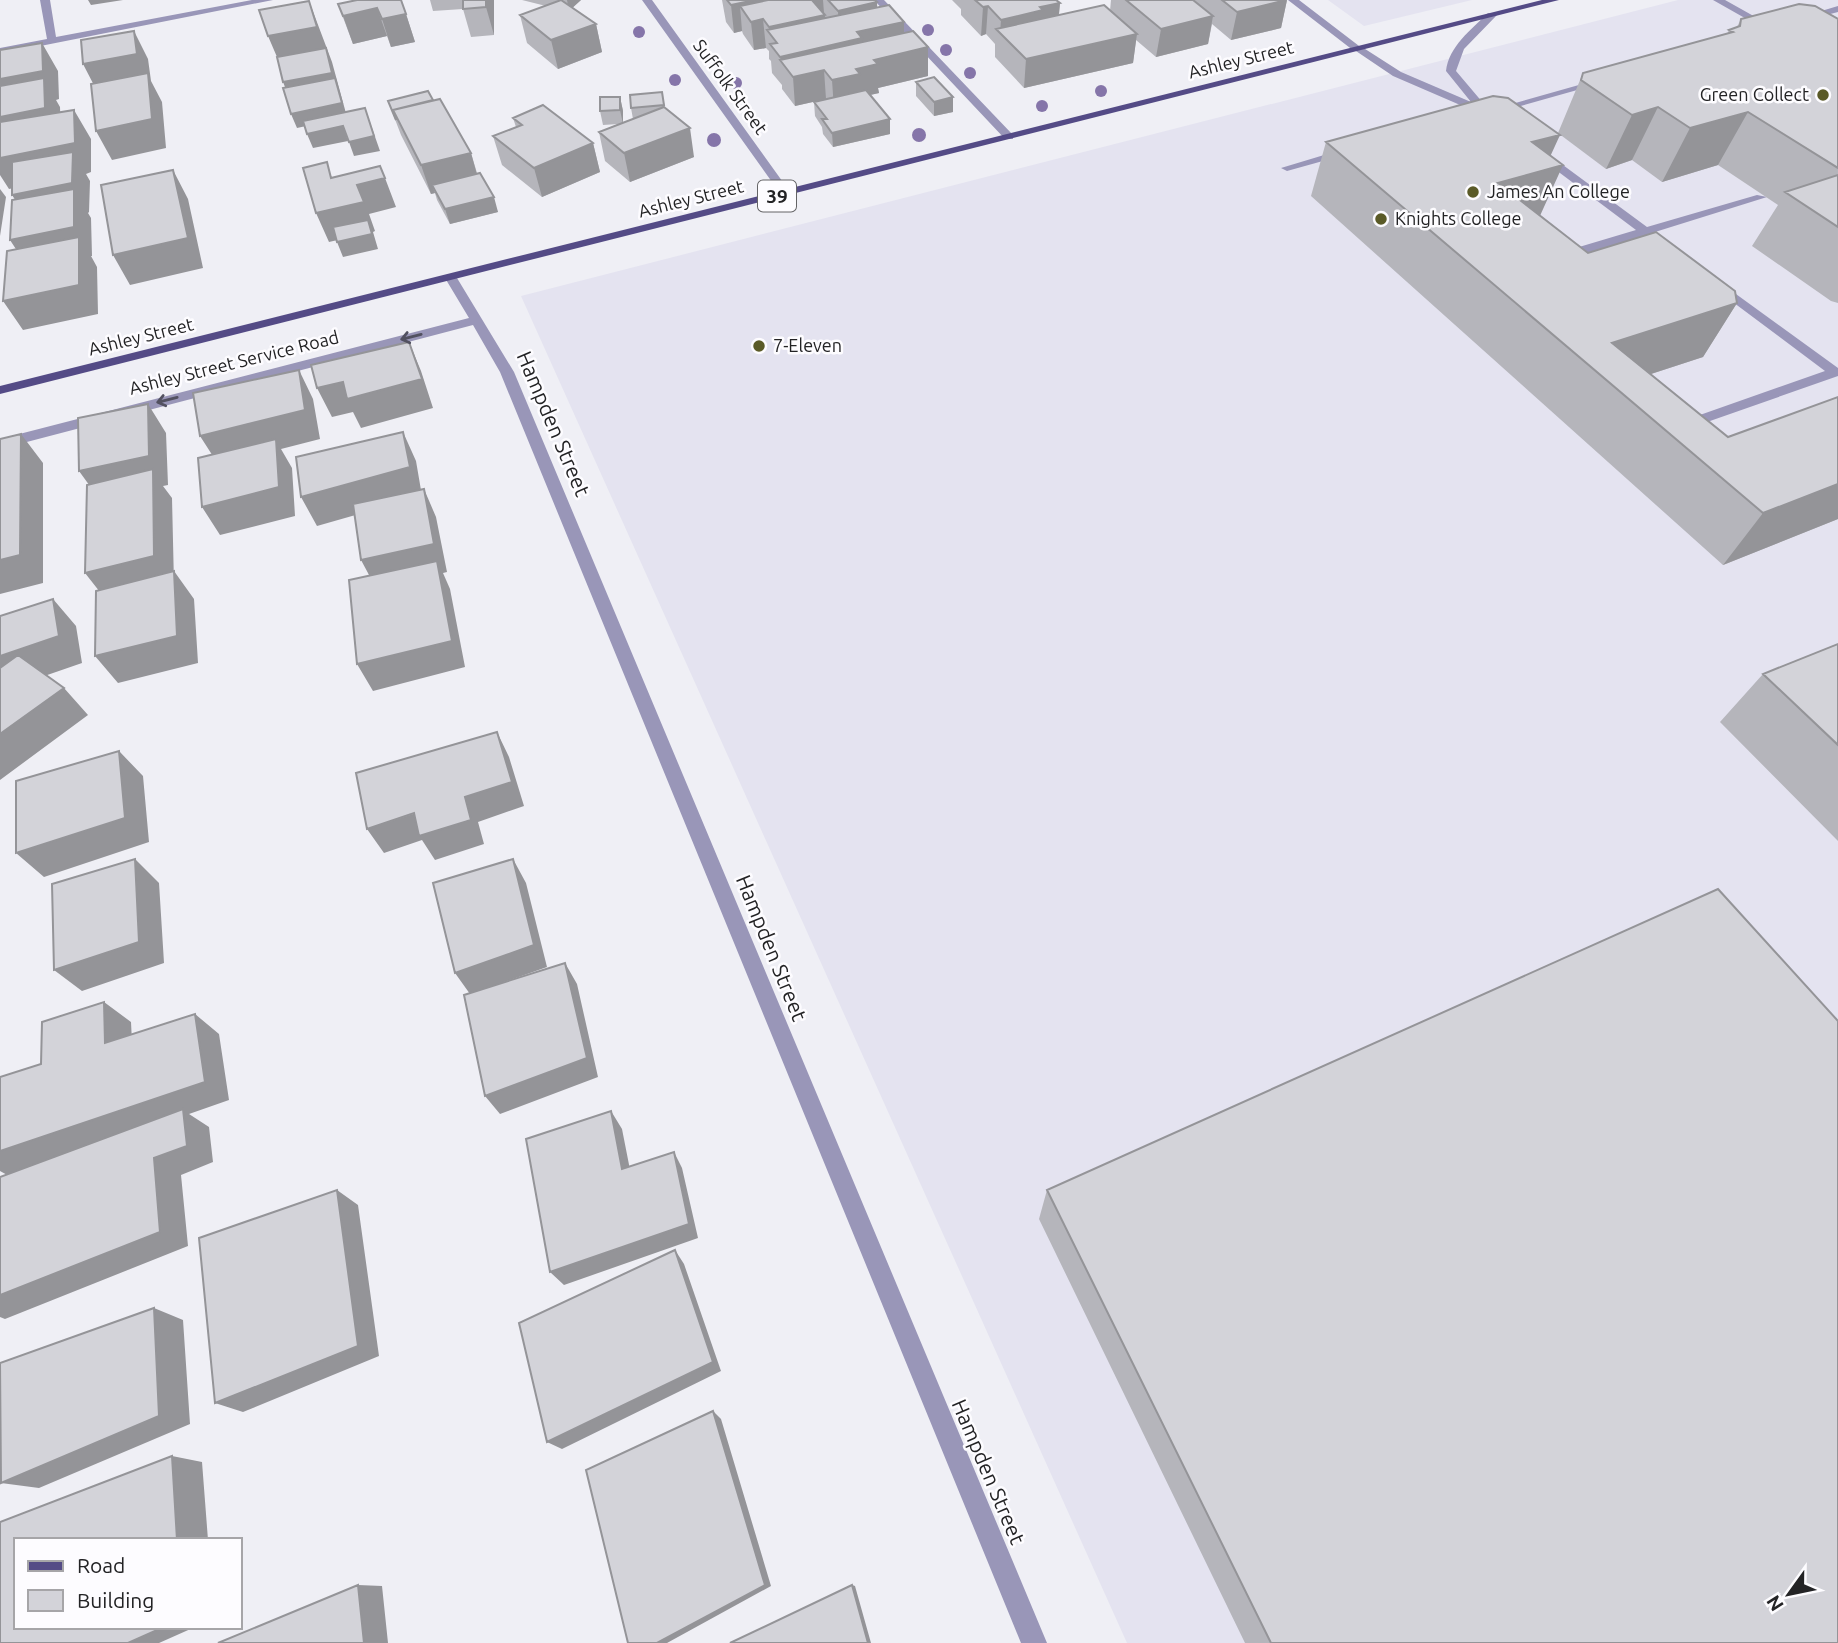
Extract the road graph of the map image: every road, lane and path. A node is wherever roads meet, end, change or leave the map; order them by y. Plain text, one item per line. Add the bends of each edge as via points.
1 (45, 0) edge
2 (268, 0) edge
3 (647, 0) edge
4 (879, 0) edge
5 (1293, 0) edge
6 (1554, 0) edge
7 (1717, 0) edge
8 (1838, 9) edge
9 (1492, 15) junction
10 (1792, 22) edge
11 (1755, 32) edge
12 (52, 41) junction
13 (1358, 49) junction
14 (0, 51) edge
15 (1603, 81) edge
16 (1492, 117) junction
17 (1462, 120) edge
18 (1009, 137) junction
19 (1529, 145) edge
20 (1362, 147) edge
21 (1287, 168) dead end
22 (786, 194) junction
23 (1761, 197) dead end
24 (1646, 232) junction
25 (1679, 256) edge
26 (1548, 261) edge
27 (1702, 273) edge
28 (451, 278) junction
29 (477, 320) junction
30 (1837, 371) edge
31 (0, 390) edge
32 (1678, 427) edge
33 (0, 444) edge
34 (1034, 1643) edge

1 - 12 street
2 - 12 street
3 - 22 street, Suffolk Street
4 - 18 street
5 - 13 street
6 - 9 main road, Ashley Street / 39
7 - 11 street via 1776,28
8 - 10 street
9 - 13 main road, Ashley Street / 39
9 - 16 street via 1455,54 1451,71
12 - 14 street
13 - 16 street via 1397,74
13 - 18 main road, Ashley Street / 39
15 - 16 street
16 - 17 street
18 - 22 main road, Ashley Street / 39
19 - 24 street
20 - 21 street
22 - 28 main road, Ashley Street / 39
23 - 24 street
24 - 25 street
24 - 26 street
27 - 30 street
28 - 29 street, Hampden Street
28 - 31 main road, Ashley Street / 39
29 -> 33 street, Ashley Street Service Road
29 - 34 street, Hampden Street via 513,384
30 - 32 street

